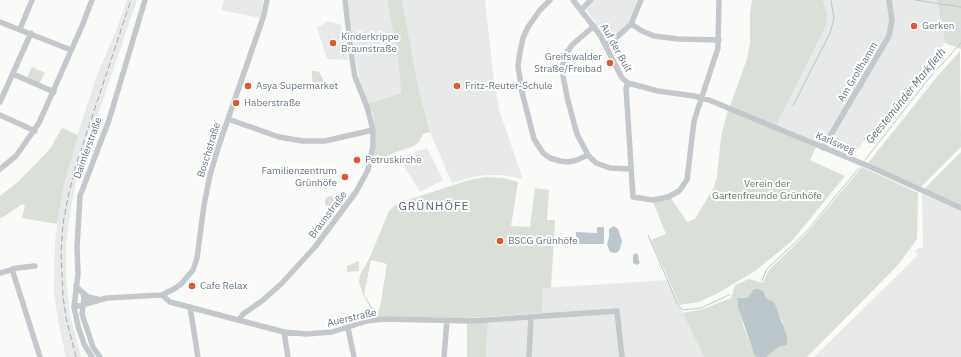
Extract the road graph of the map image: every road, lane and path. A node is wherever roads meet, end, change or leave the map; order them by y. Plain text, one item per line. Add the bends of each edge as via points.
1 (32, 0) edge
2 (92, 0) edge
3 (145, 0) edge
4 (267, 0) edge
5 (345, 0) edge
6 (550, 0) edge
7 (573, 0) edge
8 (591, 0) edge
9 (641, 0) edge
10 (719, 0) edge
11 (889, 0) edge
12 (581, 10) junction
13 (0, 22) edge
14 (631, 24) junction
15 (594, 26) junction
16 (20, 29) junction
17 (31, 33) junction
18 (718, 40) junction
19 (606, 45) junction
20 (71, 50) junction
21 (12, 74) junction
22 (628, 83) junction
23 (54, 92) junction
24 (702, 97) junction
25 (0, 102) edge
26 (0, 115) edge
27 (228, 119) junction
28 (373, 130) junction
29 (35, 131) junction
30 (823, 148) junction
31 (588, 155) junction
32 (0, 169) edge
33 (631, 169) junction
34 (961, 208) edge
35 (35, 266) dead end
36 (12, 269) junction
37 (0, 273) edge
38 (76, 286) junction
39 (83, 293) junction
40 (162, 295) junction
41 (107, 298) junction
42 (82, 304) junction
43 (74, 307) junction
44 (190, 307) junction
45 (531, 317) junction
46 (239, 320) junction
47 (447, 320) junction
48 (348, 328) junction
49 (284, 332) junction
50 (40, 357) edge
51 (92, 357) edge
52 (100, 357) edge
53 (198, 357) edge
54 (288, 357) edge
55 (354, 357) edge
56 (444, 357) edge
57 (529, 357) edge
58 (622, 357) edge

1 - 16 street
2 - 20 street
3 - 38 street, Daimlerstraße via 111,113 80,196
4 - 27 street, Boschstraße
5 - 28 street, Braunstraße via 352,59
6 - 31 street via 540,10 523,38 518,66 523,98 534,139 543,153 550,158 568,162
7 - 12 street, Auf der Bult
8 - 12 street
9 - 14 street
10 - 18 street
11 - 30 street, Am Grollhamm via 892,20 889,36
12 - 15 street, Auf der Bult
13 - 16 street
14 - 18 street via 642,31 678,40
14 - 19 street
15 - 19 street, Auf der Bult
15 - 31 street via 572,45 563,64 563,76 577,134
16 - 17 street
17 - 20 street
17 - 21 street
18 - 24 street via 718,48
19 - 22 street, Auf der Bult via 622,78
20 - 23 street
21 - 23 street
21 - 25 street
22 - 24 street, Auf der Bult
22 - 33 street via 626,88
23 - 29 street
24 - 30 street, Karlsweg
24 - 33 street via 694,121 689,170 680,191 653,200 633,197
26 - 29 street
27 - 28 street via 279,137 303,142 325,141
27 - 40 street, Boschstraße via 209,180 193,270 181,284
28 - 46 street, Braunstraße via 368,170 338,218 288,276
29 - 32 street via 16,156
30 - 34 street, Karlsweg
31 - 33 street via 596,163 610,168
35 - 36 street
36 - 37 street
36 - 50 street
38 - 39 street
38 - 43 street, Daimlerstraße
39 - 41 street via 88,297
39 - 42 street
40 - 41 street
40 - 44 street, Auerstraße via 170,302
41 - 42 street
42 - 43 street
42 - 52 street via 88,335
43 - 51 street, Daimlerstraße via 84,344
44 - 46 street, Auerstraße
44 - 53 street
45 - 47 street, Auerstraße
45 - 57 street
45 - 58 street, Auerstraße via 616,311
46 - 49 street, Auerstraße
47 - 48 street, Auerstraße via 382,319
47 - 56 street
48 - 49 street, Auerstraße via 327,333
48 - 55 street
49 - 54 street

